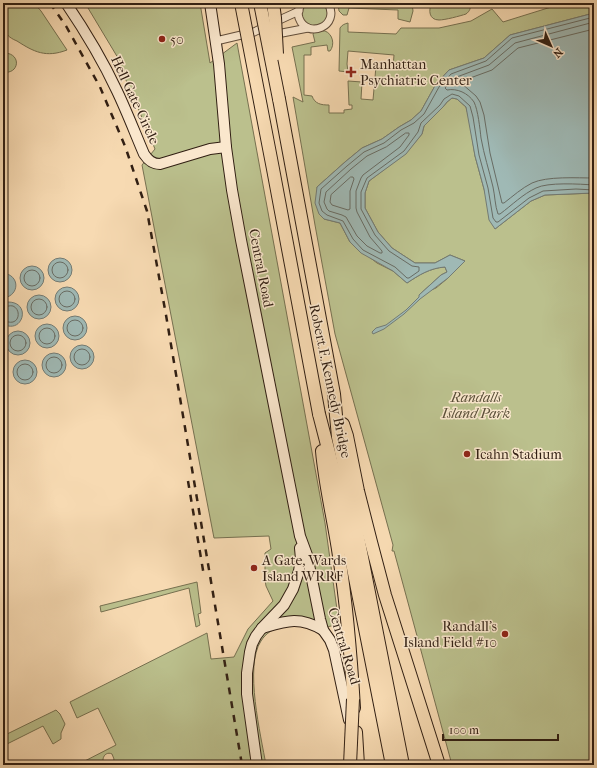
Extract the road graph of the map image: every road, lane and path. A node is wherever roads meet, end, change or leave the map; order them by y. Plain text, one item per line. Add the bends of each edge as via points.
1 (66, 3) edge
2 (210, 3) edge
3 (241, 3) edge
4 (260, 3) edge
5 (273, 3) edge
6 (302, 3) edge
7 (328, 3) edge
8 (299, 11) junction
9 (308, 28) junction
10 (254, 32) junction
11 (216, 41) junction
12 (279, 99) junction
13 (226, 147) junction
14 (334, 394) junction
15 (319, 414) junction
16 (300, 536) junction
17 (262, 628) junction
18 (323, 630) junction
19 (353, 699) junction
20 (257, 765) edge
21 (350, 765) edge
22 (358, 765) edge
23 (392, 765) edge
24 (403, 765) edge
25 (439, 765) edge

1 - 13 street, Hell Gate Circle via 106,68 148,160 160,164 210,149
2 - 11 street, Central Road
3 - 15 highway, Robert F. Kennedy Bridge, bridge
4 - 12 highway, Robert F. Kennedy Bridge, bridge
5 - 12 highway, bridge
6 - 8 street
7 - 9 street via 331,14 326,24 317,29
8 - 9 street via 302,24
8 - 10 street
9 - 10 street via 277,34
10 - 11 street
11 - 13 street, Central Road
12 - 14 highway, Robert F. Kennedy Bridge
13 - 16 street, Central Road via 241,240
14 - 24 highway, Robert F. Kennedy Bridge via 342,459
14 - 25 highway via 347,436 385,595
15 - 19 highway via 324,474 346,605
15 - 23 highway, Robert F. Kennedy Bridge via 334,472
16 - 17 street, Central Road via 301,559 295,585 284,605
16 - 18 street, Central Road via 307,554
17 - 18 street via 294,621
17 - 20 street, Central Road via 252,644 247,678 247,702
18 - 22 street, Central Road via 334,650
19 - 21 highway, bridge
19 - 22 highway, bridge

